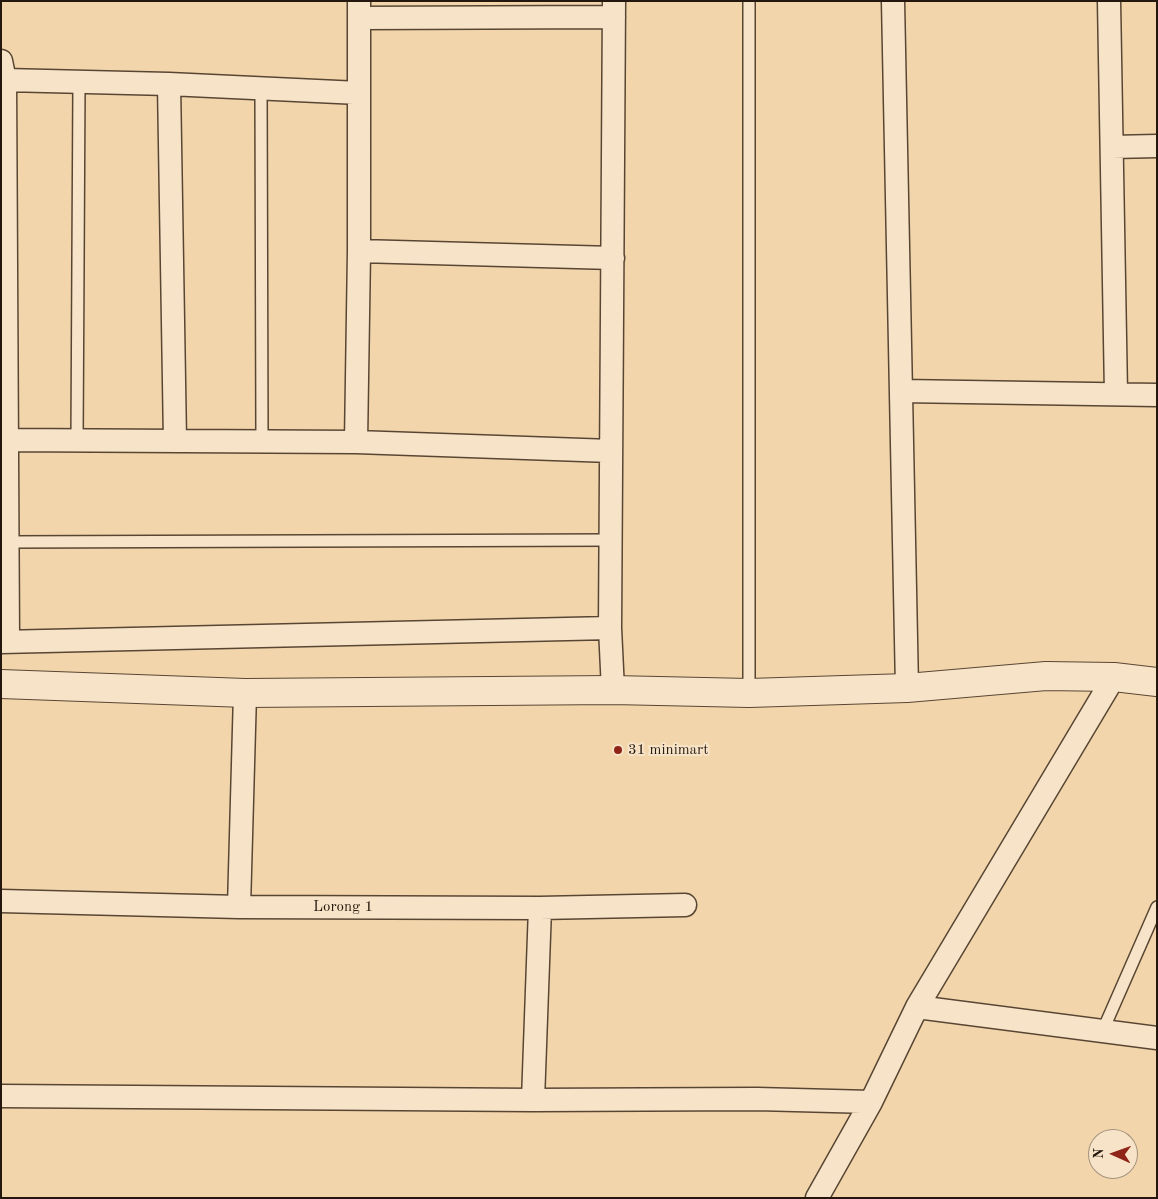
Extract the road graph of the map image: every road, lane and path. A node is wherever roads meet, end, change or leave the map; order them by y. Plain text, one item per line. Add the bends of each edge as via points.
1 (749, 1) edge
2 (893, 1) edge
3 (1109, 1) edge
4 (614, 9) edge
5 (359, 10) edge
6 (3, 70) edge
7 (79, 83) junction
8 (169, 84) junction
9 (261, 87) junction
10 (358, 93) junction
11 (1157, 146) edge
12 (1112, 147) junction
13 (359, 251) junction
14 (613, 258) junction
15 (4, 325) edge
16 (902, 391) junction
17 (1116, 394) junction
18 (1157, 395) edge
19 (6, 440) junction
20 (77, 440) junction
21 (175, 441) junction
22 (262, 441) junction
23 (356, 442) junction
24 (611, 451) junction
25 (611, 540) junction
26 (7, 542) junction
27 (610, 628) junction
28 (4, 641) edge
29 (1114, 677) junction
30 (1157, 682) edge
31 (1, 684) edge
32 (907, 688) junction
33 (613, 690) junction
34 (245, 693) junction
35 (749, 693) junction
36 (1, 900) edge
37 (685, 905) dead end
38 (239, 906) junction
39 (540, 908) junction
40 (1157, 908) edge
41 (917, 1008) junction
42 (1103, 1030) junction
43 (1157, 1038) edge
44 (1, 1096) edge
45 (533, 1100) junction
46 (871, 1102) junction
47 (817, 1198) edge

1 - 35 lane
2 - 16 street
3 - 12 street
4 - 5 street
4 - 14 street
5 - 10 street
6 - 7 street
6 - 15 street
7 - 8 street
7 - 20 lane
8 - 9 street
8 - 21 street
9 - 10 street
9 - 22 lane
10 - 13 street
11 - 12 street
12 - 17 street
13 - 14 street
13 - 23 street
14 - 24 street
15 - 19 street
16 - 17 street
16 - 32 street
17 - 18 street
19 - 20 street
19 - 26 street
20 - 21 street
21 - 22 street
22 - 23 street
23 - 24 street
24 - 25 street
25 - 26 lane
25 - 27 street
26 - 28 street
27 - 28 street
27 - 33 street
29 - 30 street
29 - 32 street via 1046,676
29 - 41 street
31 - 34 street
32 - 35 street
33 - 34 street
33 - 35 street
34 - 38 street
36 - 38 street, Lorong 1
37 - 39 street, Lorong 1
38 - 39 street, Lorong 1
39 - 45 street
40 - 42 lane
41 - 42 street
41 - 46 street
42 - 43 street
44 - 45 street
45 - 46 street
46 - 47 street

